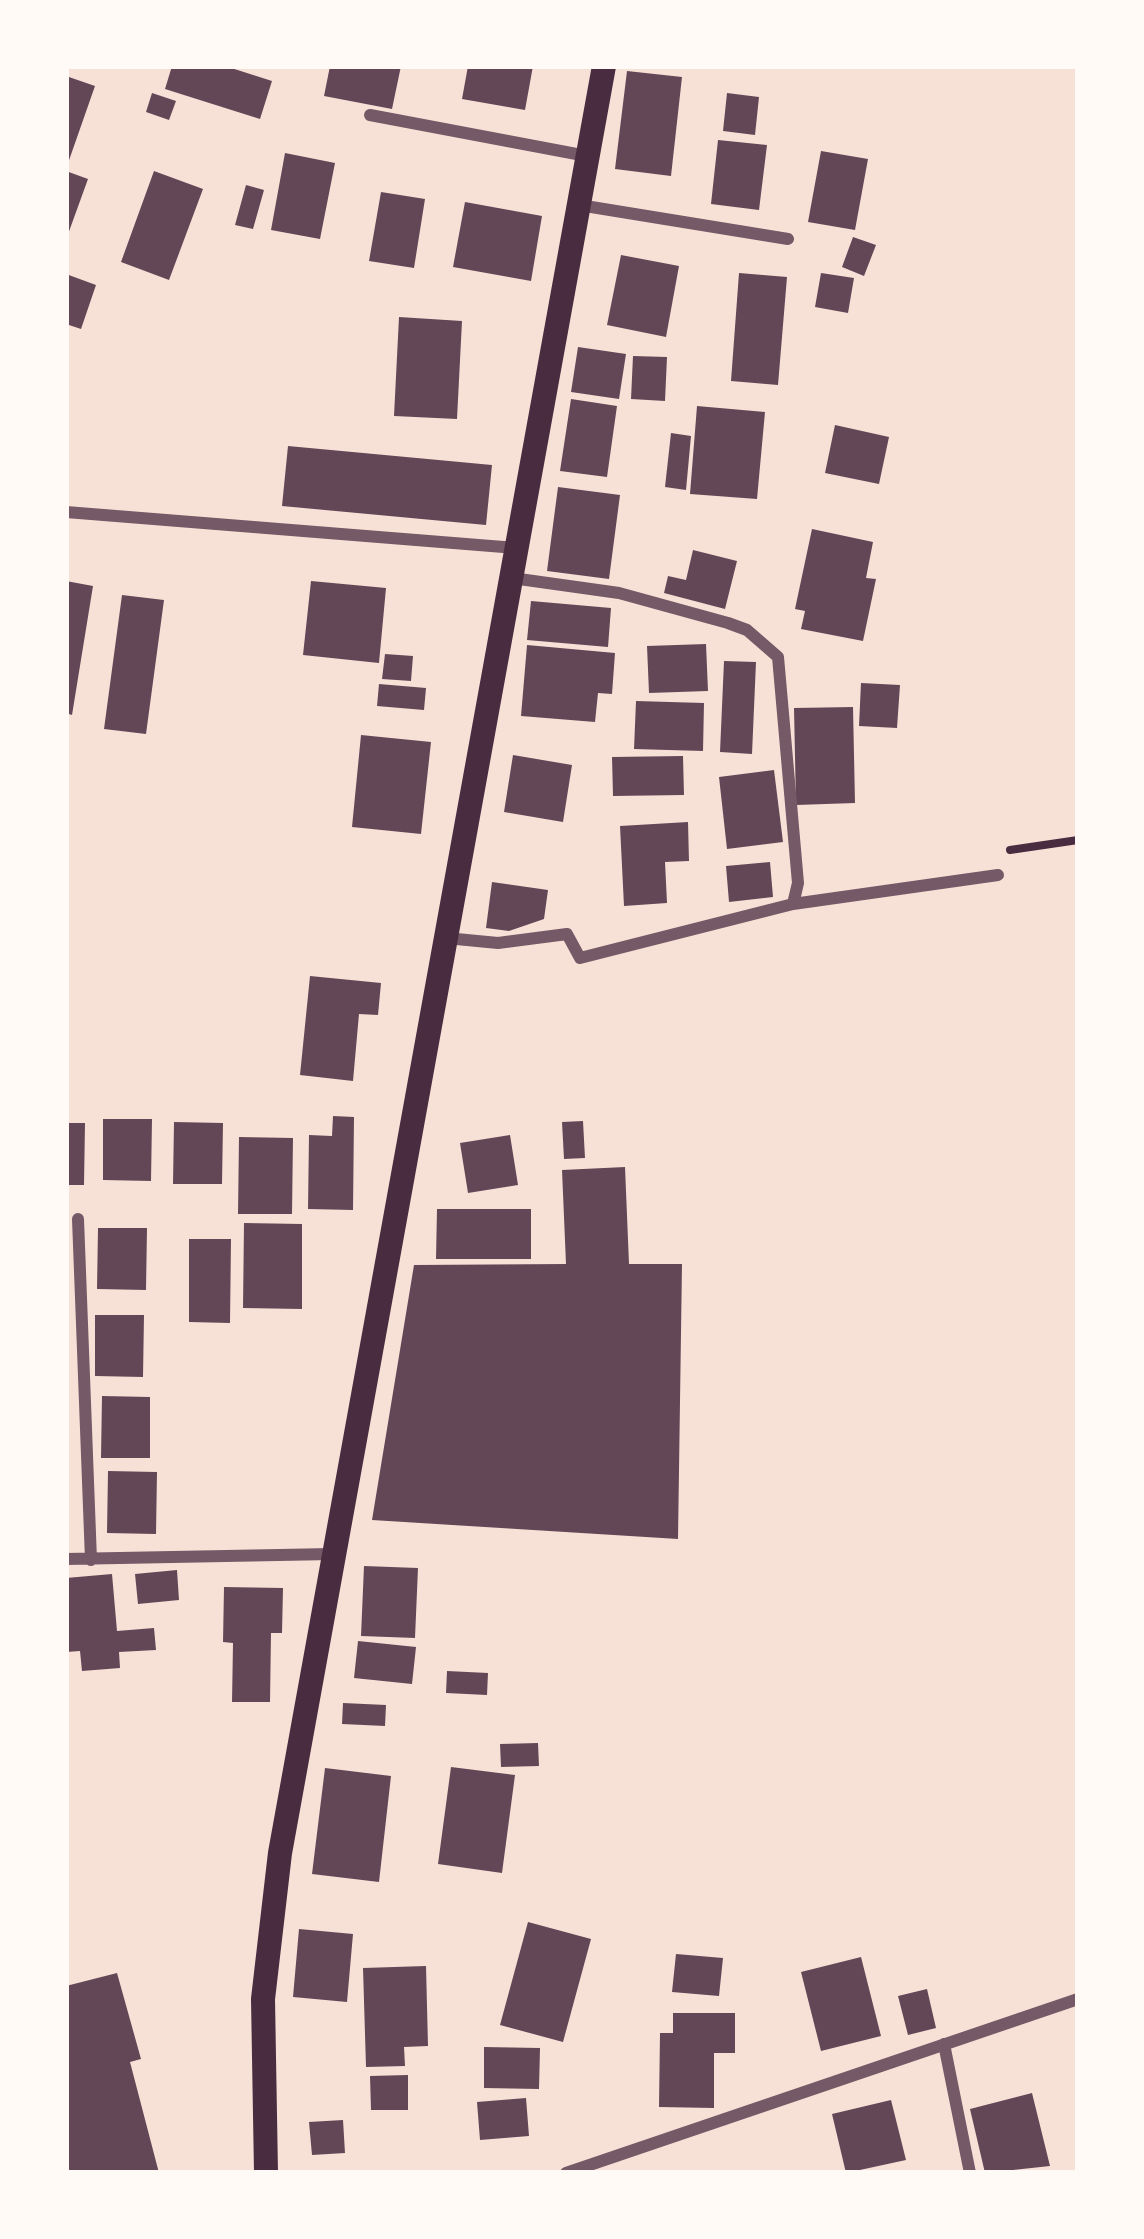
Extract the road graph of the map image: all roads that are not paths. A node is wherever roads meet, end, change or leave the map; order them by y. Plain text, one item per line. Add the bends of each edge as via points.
1 (604, 66) edge
2 (370, 115) dead end
3 (588, 156) junction
4 (579, 205) junction
5 (788, 239) dead end
6 (66, 512) edge
7 (517, 548) junction
8 (512, 578) junction
9 (998, 875) road end
10 (793, 904) junction
11 (445, 938) junction
12 (78, 1219) dead end
13 (332, 1554) junction
14 (66, 1559) edge
15 (91, 1560) junction
16 (1078, 1999) edge
17 (944, 2044) junction
18 (266, 2173) edge
19 (566, 2173) edge
20 (970, 2173) edge

1 - 3 main road
2 - 3 street
3 - 4 main road
4 - 5 street
4 - 7 main road
6 - 7 street
7 - 8 main road
8 - 10 street via 619,593 728,623 778,657 798,883
8 - 11 main road
9 - 10 street
10 - 11 street via 580,958 567,934 498,944
11 - 13 main road
12 - 15 street
13 - 15 street
13 - 18 main road via 262,1999
14 - 15 street
16 - 17 street
17 - 19 street
17 - 20 street

